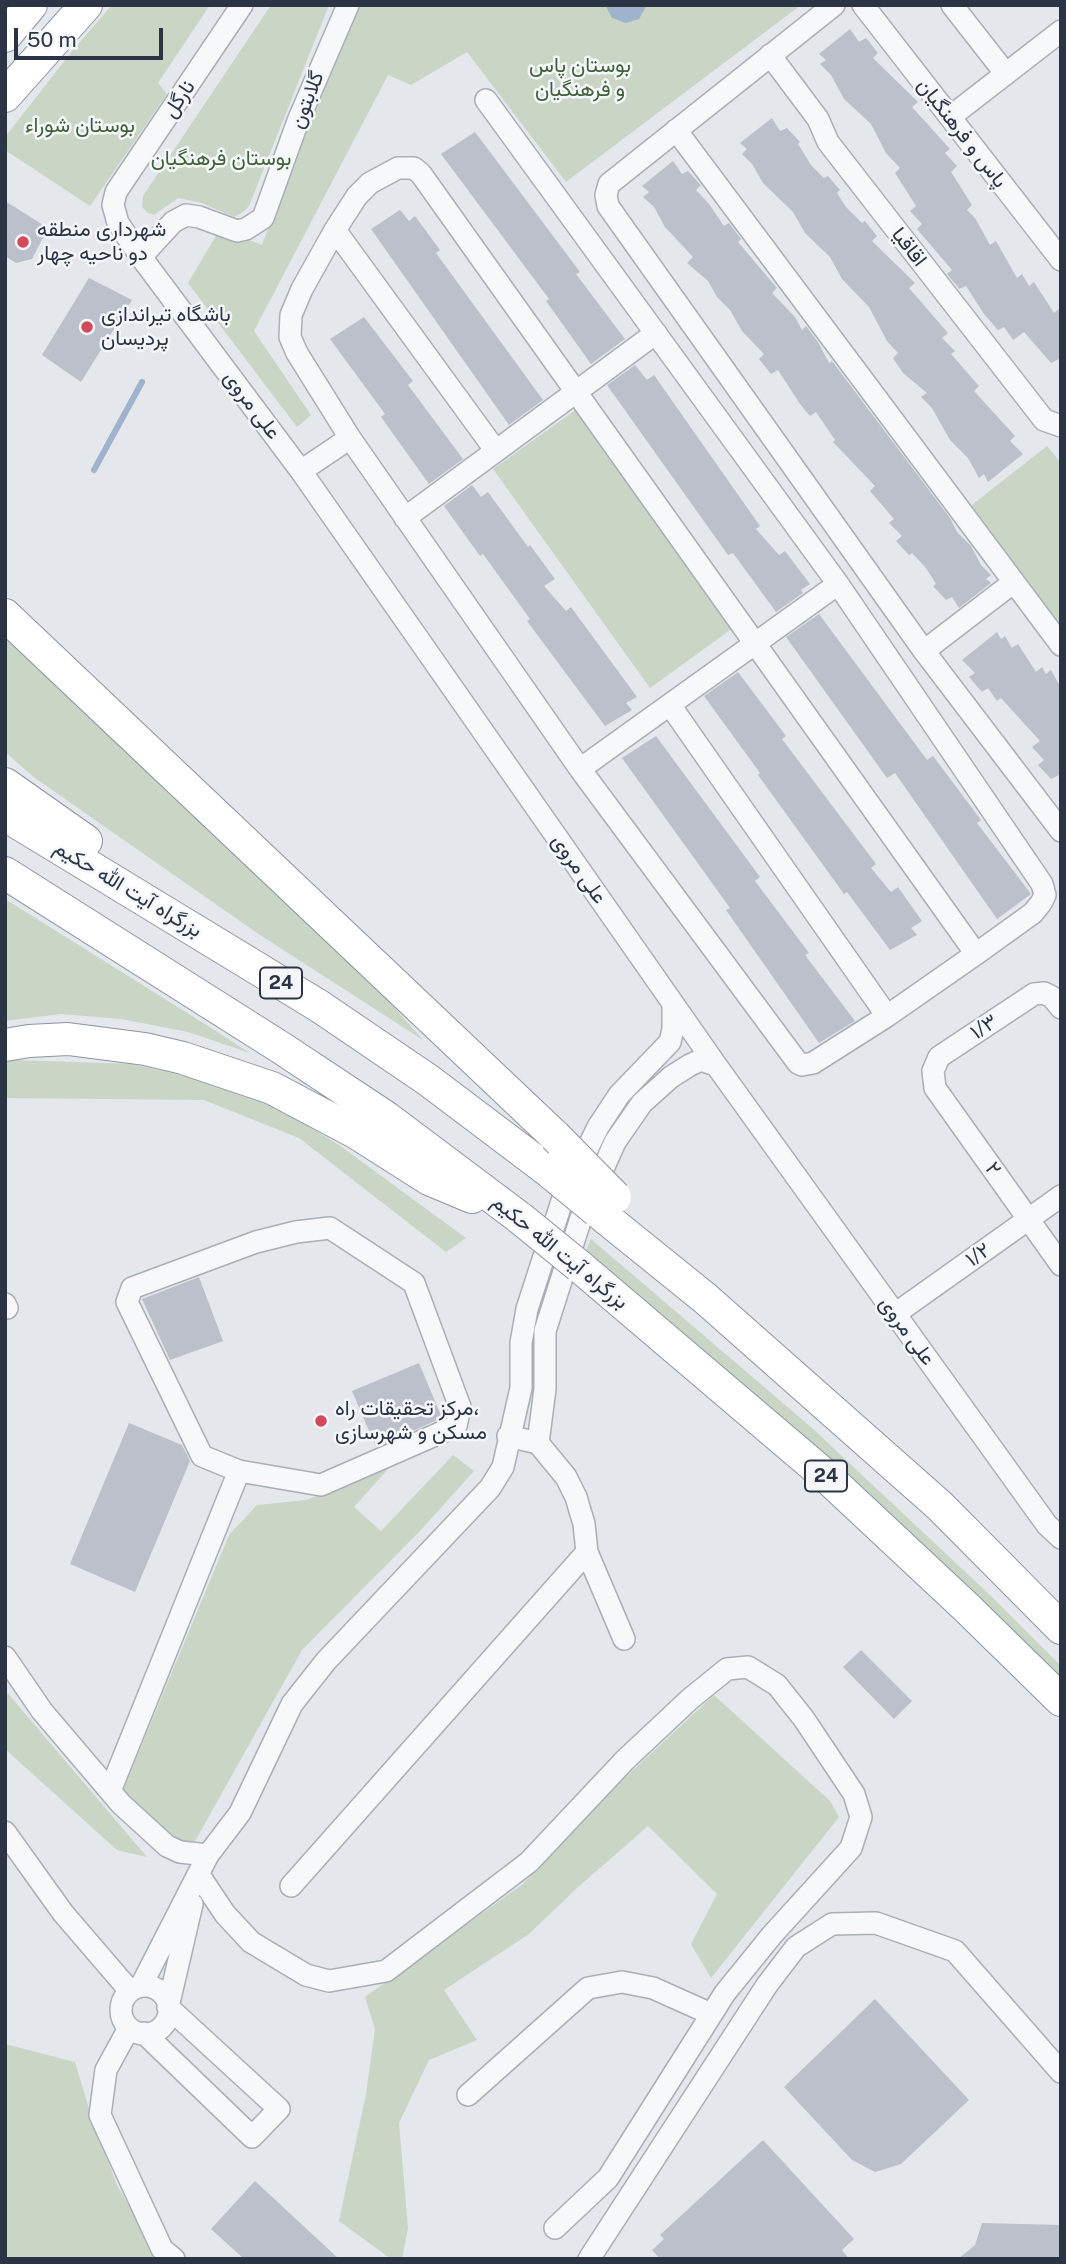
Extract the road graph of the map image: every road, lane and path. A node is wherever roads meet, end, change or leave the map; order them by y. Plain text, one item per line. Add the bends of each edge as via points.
1 (31, 5) edge
2 (86, 5) edge
3 (242, 5) edge
4 (348, 5) edge
5 (834, 5) edge
6 (863, 5) edge
7 (952, 5) edge
8 (1061, 31) edge
9 (5, 36) edge
10 (49, 49) junction
11 (770, 55) junction
12 (1006, 74) junction
13 (5, 96) edge
14 (486, 100) dead end
15 (5, 111) edge
16 (950, 117) junction
17 (676, 130) junction
18 (116, 192) joint
19 (335, 230) junction
20 (141, 257) junction
21 (1061, 260) edge
22 (656, 333) junction
23 (576, 392) junction
24 (1061, 426) edge
25 (350, 438) junction
26 (496, 452) junction
27 (301, 471) junction
28 (405, 518) junction
29 (1014, 582) junction
30 (838, 584) junction
31 (5, 615) edge
32 (755, 643) junction
33 (1061, 645) edge
34 (924, 651) junction
35 (670, 705) junction
36 (580, 769) junction
37 (8, 796) edge
38 (1061, 831) edge
39 (5, 873) edge
40 (976, 954) junction
41 (673, 1004) junction
42 (1061, 1008) edge
43 (887, 1016) junction
44 (5, 1045) edge
45 (716, 1065) junction
46 (933, 1071) joint
47 (1061, 1196) edge
48 (606, 1204) junction
49 (520, 1217) junction
50 (1029, 1219) junction
51 (1061, 1265) edge
52 (895, 1314) junction
53 (521, 1388) junction
54 (545, 1389) junction
55 (508, 1436) junction
56 (538, 1443) junction
57 (239, 1471) junction
58 (1061, 1538) edge
59 (587, 1552) junction
60 (1061, 1628) edge
61 (624, 1639) dead end
62 (5, 1657) edge
63 (1061, 1700) edge
64 (110, 1791) junction
65 (5, 1832) edge
66 (208, 1855) junction
67 (199, 1875) junction
68 (291, 1886) dead end
69 (135, 1989) junction
70 (168, 2007) junction
71 (711, 2014) junction
72 (137, 2031) junction
73 (1061, 2072) edge
74 (468, 2095) dead end
75 (555, 2228) dead end
76 (174, 2259) edge
77 (589, 2259) edge

1 - 9 highway
2 - 10 highway
3 - 18 street, نارگل
4 - 20 street, گلابتون via 263,218 237,230 186,215 173,222
5 - 11 street
6 - 16 street, پاس و فرهنگیان
7 - 12 street
8 - 12 street
10 - 13 highway
10 - 15 highway
11 - 17 street
11 - 24 street, اقاقیا via 818,118 828,142 1035,409 1044,420
12 - 16 street
14 - 22 street
16 - 21 street, پاس و فرهنگیان
17 - 29 street
17 - 34 street via 609,184 607,206
18 - 20 street, علی مروی via 113,205 118,223
19 - 23 street via 370,183 398,168 414,169
19 - 25 street via 302,289 289,328 292,344
19 - 26 street
20 - 27 street, علی مروی
22 - 23 street
22 - 30 street
23 - 26 street
23 - 32 street
25 - 27 street
25 - 28 street
26 - 28 street
27 - 41 street, علی مروی
28 - 36 street
29 - 33 street
29 - 34 street
30 - 32 street
30 - 40 street via 1042,884 1045,895 1033,913
31 - 48 highway, bridge via 555,1136
32 - 35 street
32 - 40 street
34 - 38 street
35 - 36 street
35 - 43 street
36 - 43 street via 798,1063 813,1063
37 - 48 highway, بزرگراه آیت الله حکیم / 24, bridge via 428,1080 546,1169
39 - 49 highway, بزرگراه آیت الله حکیم / 24 via 387,1118
40 - 43 street
41 - 45 street, علی مروی
41 - 53 street via 670,1042 619,1095 562,1201 527,1310
42 - 46 street, ۱/۳ via 1052,997 1034,994 939,1057
44 - 49 highway via 68,1039 145,1049 196,1062 272,1088 345,1126 429,1179
45 - 52 street, علی مروی
45 - 54 street via 701,1060 671,1077 642,1103 615,1142 581,1218 545,1331
46 - 50 street, ۲ via 935,1088
47 - 50 street, ۱/۲
48 - 60 highway, بزرگراه آیت الله حکیم / 24 via 940,1506
49 - 63 highway, بزرگراه آیت الله حکیم / 24, bridge via 827,1477
50 - 51 street, ۲
50 - 52 street, ۱/۲
52 - 58 street, علی مروی via 1047,1525
53 - 54 street
53 - 55 street
54 - 56 street
55 - 56 street
55 - 66 street via 503,1467 490,1488 326,1661 292,1704 240,1813
56 - 59 street via 576,1497
57 - 57 street via 321,1485 456,1426 460,1407 414,1283 330,1228 256,1241 132,1288 127,1302 202,1456
57 - 64 street
59 - 61 street
59 - 68 street
62 - 64 street via 41,1711
64 - 66 street via 167,1846
65 - 69 street via 62,1913
66 - 67 street
67 - 69 street
67 - 70 street
67 - 71 street via 251,1942 306,1975 329,1981 386,1971 529,1862 690,1699 727,1669 748,1667 777,1685 804,1718 854,1794 861,1817 851,1848 772,1935
69 - 70 street via 156,1988
69 - 72 street via 121,2014
70 - 72 street via 165,2022 152,2033
70 - 72 street via 279,2109 252,2137
71 - 74 street via 653,1988 622,1982 588,1989
71 - 75 street via 608,2178
72 - 76 street via 106,2070 100,2115 162,2249
73 - 77 street via 955,1951 876,1923 832,1924 796,1947 767,1985

